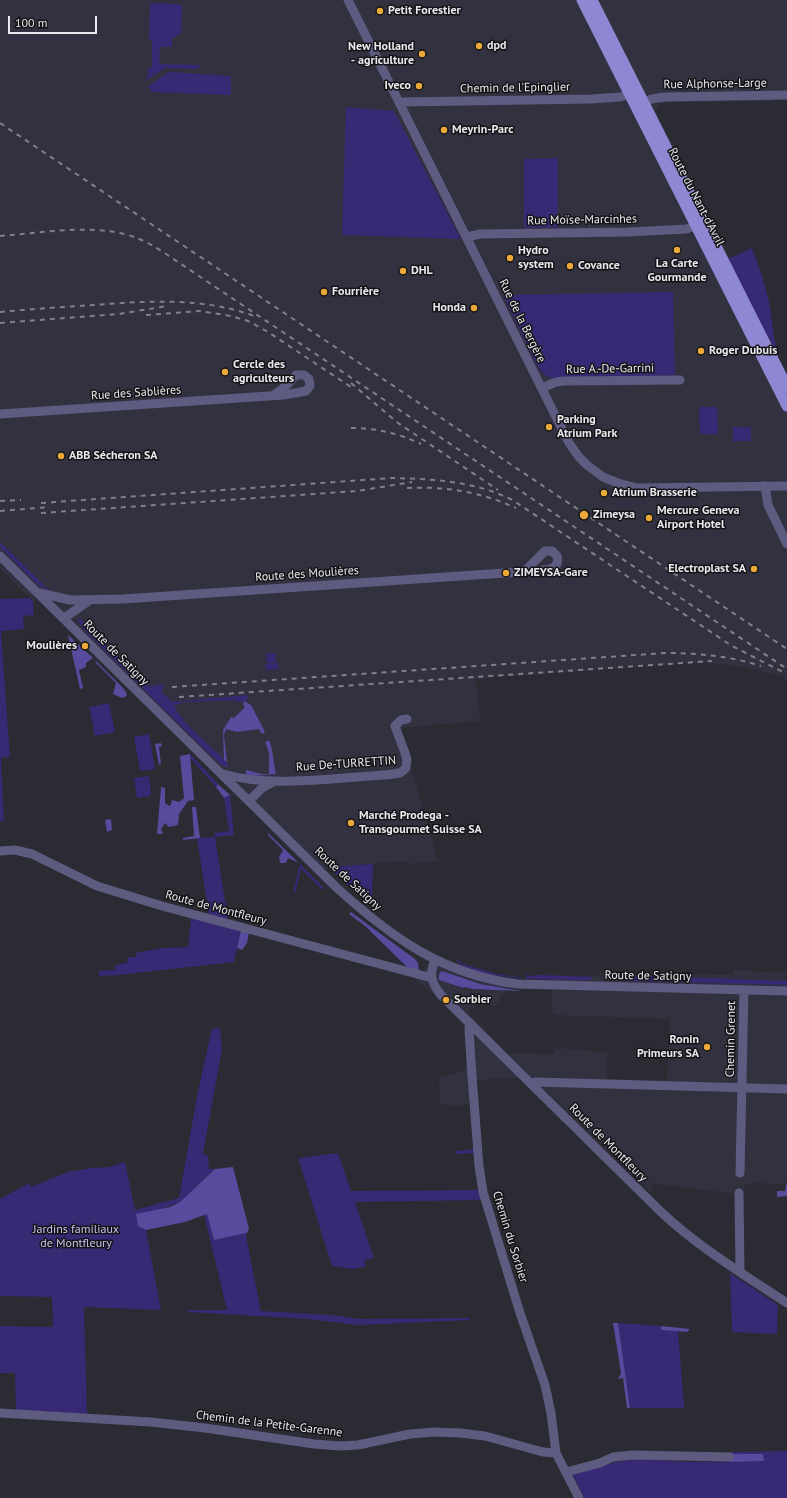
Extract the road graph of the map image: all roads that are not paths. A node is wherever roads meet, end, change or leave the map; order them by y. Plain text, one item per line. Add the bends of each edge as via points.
1 (348, 0) edge
2 (582, 0) edge
3 (592, 0) edge
4 (630, 94) junction
5 (787, 95) edge
6 (400, 102) junction
7 (645, 102) junction
8 (696, 226) junction
9 (467, 238) junction
10 (680, 380) dead end
11 (787, 387) edge
12 (542, 388) junction
13 (274, 396) dead end
14 (787, 406) edge
15 (0, 414) edge
16 (765, 486) junction
17 (787, 486) edge
18 (787, 544) edge
19 (0, 556) edge
20 (525, 571) dead end
21 (37, 592) junction
22 (70, 600) junction
23 (90, 600) junction
24 (62, 616) junction
25 (407, 719) dead end
26 (221, 774) junction
27 (254, 781) junction
28 (275, 781) junction
29 (246, 798) junction
30 (0, 851) edge
31 (435, 960) junction
32 (432, 978) junction
33 (744, 990) junction
34 (787, 991) edge
35 (470, 1023) junction
36 (531, 1084) junction
37 (742, 1088) junction
38 (787, 1090) edge
39 (740, 1173) dead end
40 (739, 1194) dead end
41 (740, 1271) junction
42 (787, 1303) edge
43 (0, 1413) edge
44 (556, 1453) junction
45 (730, 1457) dead end
46 (566, 1472) junction
47 (579, 1498) edge

1 - 6 street, Rue de la Bergère
2 - 4 main road, Route du Nant-d'Avril
3 - 7 main road, Route du Nant-d'Avril
4 - 6 street, Chemin de l'Epinglier via 592,99
4 - 8 main road, Route du Nant-d'Avril
5 - 7 street, Rue Alphonse-Large via 665,97
6 - 9 street, Rue de la Bergère
7 - 11 main road, Route du Nant-d'Avril
8 - 9 street, Rue Moïse-Marcinhes via 686,229 636,231 480,234
8 - 14 main road, Route du Nant-d'Avril
9 - 12 street, Rue de la Bergère
10 - 12 street, Rue A.-De-Garrini via 564,381
12 - 16 street, Rue de la Bergère via 574,450 587,465 611,481 646,489
13 - 15 street, Rue des Sablières
16 - 17 street, Rue de la Bergère
16 - 18 street via 768,505
19 - 21 street, Route de Satigny
20 - 23 street, Route des Moulières
21 - 22 street
21 - 24 street, Route de Satigny
22 - 23 street, Route des Moulières
22 - 24 street via 62,610
23 - 24 street
24 - 26 street, Route de Satigny
25 - 28 street, Rue De-TURRETTIN via 401,720 396,726 407,760 403,772 324,780
26 - 27 street, Rue De-TURRETTIN
26 - 29 street, Route de Satigny
27 - 28 street, Rue De-TURRETTIN
27 - 29 street via 249,785
28 - 29 street
29 - 31 street, Route de Satigny via 360,908 399,939
30 - 32 street, Route de Montfleury via 32,854 97,886 162,906
31 - 32 street via 431,970
31 - 33 street, Route de Satigny via 480,977 518,984
32 - 35 street, Route de Montfleury via 441,995
33 - 34 street, Route de Satigny
33 - 37 street, Chemin Grenet
35 - 36 street, Route de Montfleury
35 - 44 street, Chemin du Sorbier via 472,1076 483,1192 548,1398
36 - 37 street via 536,1082
36 - 41 street, Route de Montfleury via 673,1223
37 - 38 street, Chemin Grenet
37 - 39 street, Chemin Grenet
40 - 41 street
41 - 42 street, Route de Montfleury
43 - 44 street, Chemin de la Petite-Garenne via 151,1422 341,1446 410,1434 460,1433 485,1436 542,1452
44 - 46 street
45 - 46 street via 633,1455 613,1457
46 - 47 street

